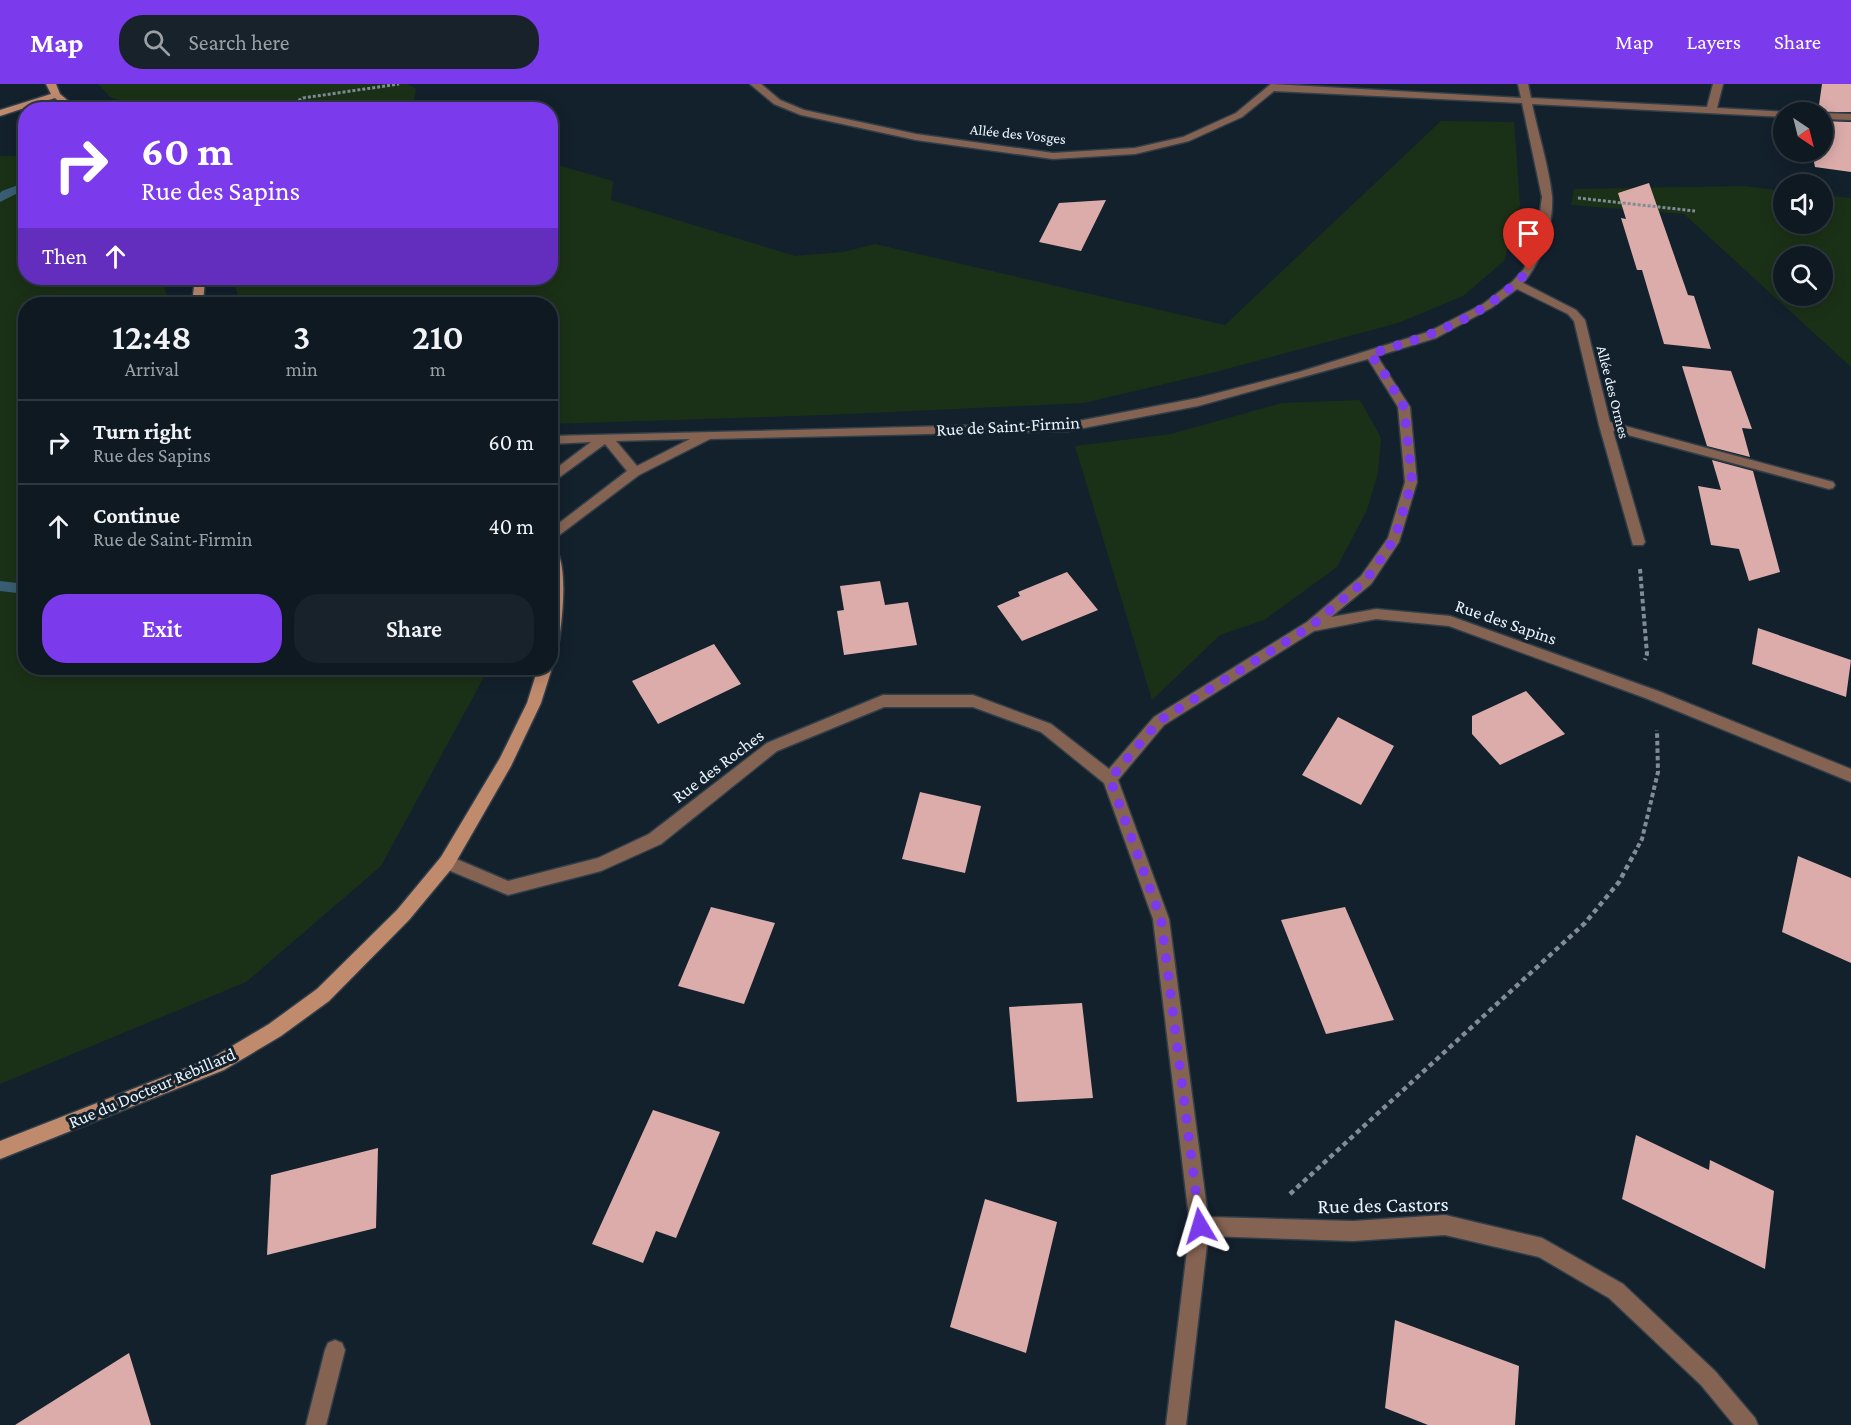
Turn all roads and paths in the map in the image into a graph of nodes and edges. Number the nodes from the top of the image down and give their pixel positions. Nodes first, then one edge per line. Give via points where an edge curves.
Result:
1 (51, 84) edge
2 (399, 84) edge
3 (755, 84) edge
4 (1523, 84) edge
5 (1718, 84) edge
6 (1275, 86) edge
7 (56, 95) junction
8 (34, 102) edge
9 (65, 102) edge
10 (296, 102) edge
11 (1528, 102) junction
12 (18, 107) edge
13 (1711, 111) junction
14 (0, 113) edge
15 (1773, 114) edge
16 (1833, 116) edge
17 (1851, 117) edge
18 (1547, 198) junction
19 (1695, 211) dead end
20 (1516, 284) junction
21 (1370, 354) junction
22 (1605, 425) junction
23 (711, 435) junction
24 (606, 437) junction
25 (558, 440) edge
26 (635, 472) junction
27 (558, 474) edge
28 (1829, 485) dead end
29 (558, 531) edge
30 (1638, 543) joint
31 (558, 594) edge
32 (558, 611) edge
33 (1311, 626) junction
34 (543, 675) edge
35 (1638, 690) junction
36 (1657, 697) junction
37 (1851, 776) edge
38 (1110, 779) junction
39 (447, 862) junction
40 (0, 1150) edge
41 (1200, 1226) junction
42 (1281, 1229) junction
43 (335, 1350) dead end
44 (316, 1425) edge
45 (1176, 1425) edge
46 (1748, 1425) edge

1 - 7 main road
2 - 10 path
3 - 6 street, Allée des Vosges via 777,102 801,112 916,137 1053,156 1135,151 1186,139 1239,115
4 - 11 street, Rue de Saint-Firmin
5 - 13 street
6 - 11 street, Allée des Vosges
7 - 8 main road
7 - 9 main road
11 - 13 street, Allée des Vosges
11 - 18 street, Rue de Saint-Firmin
12 - 14 main road
13 - 15 street, Allée des Vosges
16 - 17 street
18 - 19 path via 1591,198
18 - 20 street, Rue de Saint-Firmin via 1542,234 1529,270
20 - 21 street, Rue de Saint-Firmin via 1487,306 1432,335
20 - 22 street, Allée des Ormes via 1572,312 1580,320
21 - 23 street, Rue de Saint-Firmin via 1198,402 1068,427
21 - 33 street via 1404,407 1412,482 1395,538 1366,580
22 - 28 street
22 - 30 street, Allée des Ormes
23 - 24 street, Rue de Saint-Firmin
23 - 26 street, Rue de Saint-Firmin
24 - 25 street, Rue de Saint-Firmin
24 - 26 street
24 - 27 street
26 - 29 street, Rue de Saint-Firmin
30 - 35 path via 1647,654
31 - 32 main road
33 - 35 street, Rue des Sapins via 1376,614 1450,621
33 - 38 street, Rue des Sapins via 1159,721
34 - 39 main road, Rue du Docteur Rebillard via 506,762
35 - 36 street, Rue des Sapins
36 - 37 street, Rue des Sapins
36 - 42 path via 1658,771 1642,839 1619,882 1584,923 1289,1195
38 - 39 street, Rue des Roches via 1046,728 973,701 883,701 772,747 655,839 601,864 508,888
38 - 41 street via 1161,919
39 - 40 main road, Rue du Docteur Rebillard via 360,961 323,995 275,1030 218,1064
41 - 42 street, Rue des Castors
41 - 45 street
42 - 46 street, Rue des Castors via 1353,1231 1445,1225 1542,1248 1616,1290 1707,1378
43 - 44 street

